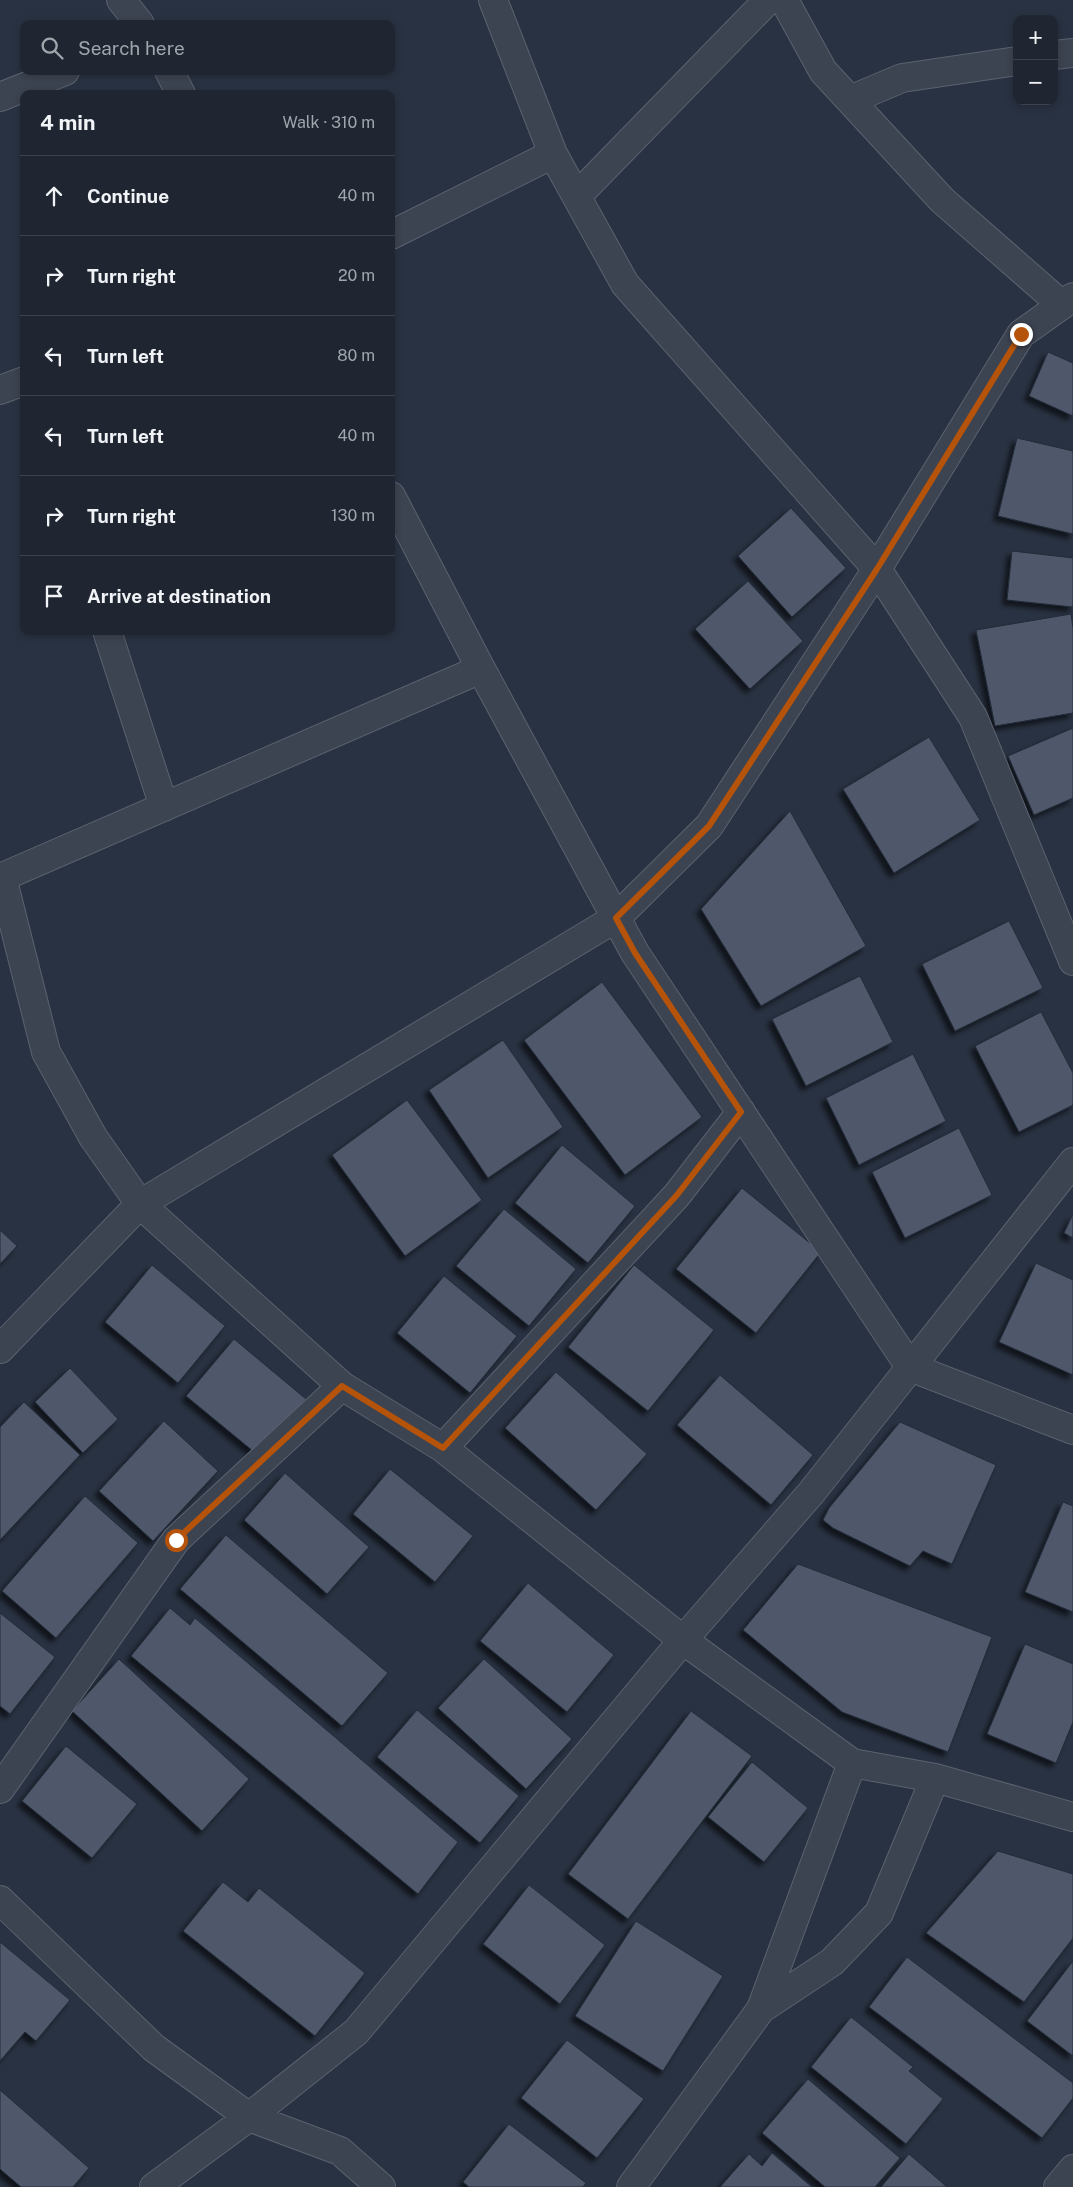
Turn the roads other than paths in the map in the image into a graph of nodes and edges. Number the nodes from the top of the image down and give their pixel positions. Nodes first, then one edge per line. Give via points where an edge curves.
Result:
1 (121, 0) edge
2 (493, 0) edge
3 (768, 0) edge
4 (784, 0) edge
5 (137, 20) edge
6 (1073, 53) edge
7 (1058, 55) edge
8 (1013, 62) edge
9 (55, 75) edge
10 (171, 75) edge
11 (179, 90) edge
12 (0, 97) edge
13 (850, 100) junction
14 (553, 154) junction
15 (577, 196) junction
16 (395, 232) edge
17 (1068, 301) edge
18 (20, 382) edge
19 (0, 390) edge
20 (395, 504) edge
21 (877, 569) junction
22 (108, 635) edge
23 (481, 669) junction
24 (164, 807) junction
25 (1, 878) edge
26 (616, 918) junction
27 (1073, 961) edge
28 (741, 1112) junction
29 (1073, 1162) edge
30 (140, 1204) junction
31 (0, 1349) edge
32 (910, 1367) junction
33 (342, 1386) junction
34 (1073, 1430) edge
35 (443, 1448) junction
36 (683, 1640) junction
37 (852, 1763) junction
38 (934, 1778) junction
39 (0, 1789) edge
40 (1073, 1817) edge
41 (0, 1900) edge
42 (761, 2009) junction
43 (250, 2117) junction
44 (1073, 2169) edge
45 (154, 2187) edge
46 (381, 2187) edge
47 (631, 2187) edge
48 (1058, 2187) edge

1 - 5 street
2 - 14 street
3 - 15 street
4 - 13 street via 823,72
6 - 7 street
8 - 13 street via 902,78
9 - 12 street
10 - 11 street
13 - 17 street via 942,200
14 - 15 street
14 - 16 street
15 - 21 street via 624,284
17 - 21 street via 1021,334
18 - 19 street
20 - 23 street
21 - 26 street via 709,826
21 - 27 street via 974,717
22 - 24 street
23 - 24 street
23 - 26 street
24 - 25 street
25 - 30 street via 46,1052 93,1137
26 - 28 street via 635,953
26 - 30 street
28 - 32 street
28 - 35 street via 677,1195
29 - 32 street
30 - 31 street
30 - 33 street
32 - 34 street
32 - 36 street via 811,1493
33 - 35 street
33 - 39 street via 176,1540
35 - 36 street
36 - 37 street
36 - 43 street via 356,2032
37 - 38 street
37 - 42 street
38 - 40 street
38 - 42 street via 879,1913 832,1962
41 - 43 street via 154,2048
42 - 47 street
43 - 45 street
43 - 46 street via 340,2151
44 - 48 street

